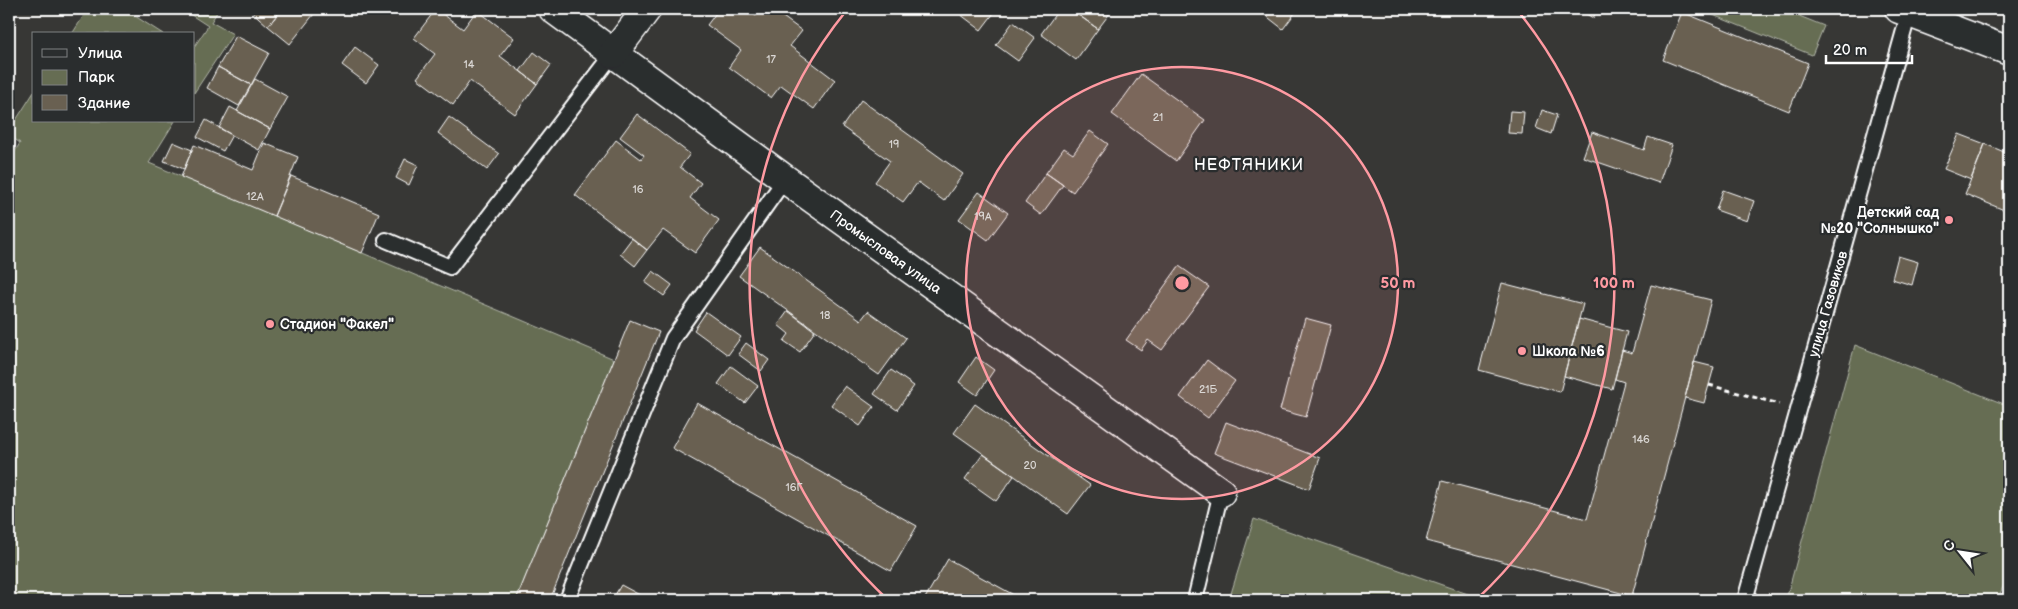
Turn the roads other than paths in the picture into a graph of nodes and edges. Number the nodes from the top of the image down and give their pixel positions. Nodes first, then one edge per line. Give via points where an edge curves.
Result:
1 (553, 9) edge
2 (647, 9) edge
3 (1906, 10) edge
4 (2009, 52) edge
5 (613, 54) junction
6 (784, 179) junction
7 (386, 240) dead end
8 (1221, 492) joint
9 (567, 600) edge
10 (1194, 600) edge
11 (1745, 600) edge

1 - 5 street, Промысловая улица
2 - 5 street
3 - 4 street
3 - 11 lane, улица Газовиков
5 - 6 street, Промысловая улица
5 - 7 lane via 450,267
6 - 8 street, Промысловая улица
6 - 9 lane via 673,338
8 - 10 lane

